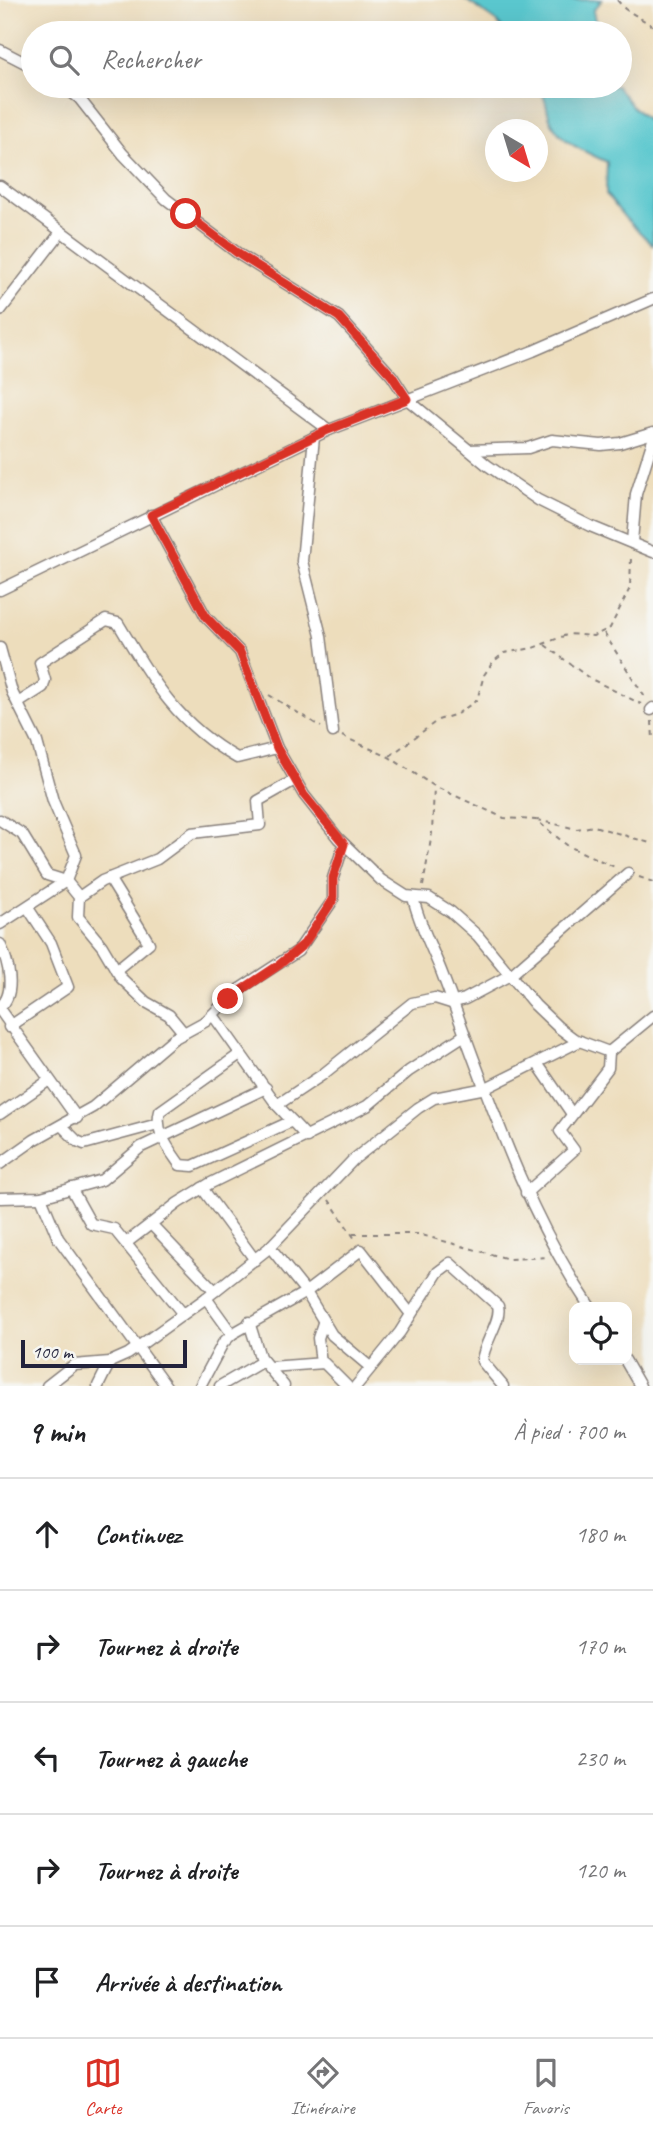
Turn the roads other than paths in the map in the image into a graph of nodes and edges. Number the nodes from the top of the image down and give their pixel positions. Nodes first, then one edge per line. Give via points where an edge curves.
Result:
1 (0, 50) edge
2 (21, 61) edge
3 (78, 98) edge
4 (0, 186) edge
5 (61, 232) junction
6 (653, 299) edge
7 (0, 311) edge
8 (407, 399) junction
9 (328, 430) junction
10 (653, 433) edge
11 (314, 437) junction
12 (653, 440) edge
13 (469, 450) junction
14 (151, 515) junction
15 (632, 542) junction
16 (653, 552) edge
17 (0, 590) edge
18 (0, 648) edge
19 (18, 703) junction
20 (333, 732) road end
21 (277, 748) junction
22 (295, 780) junction
23 (0, 820) edge
24 (344, 844) junction
25 (628, 873) road end
26 (109, 878) junction
27 (66, 881) junction
28 (417, 896) junction
29 (79, 897) junction
30 (28, 908) junction
31 (0, 924) edge
32 (0, 944) edge
33 (116, 970) junction
34 (512, 974) junction
35 (451, 1003) junction
36 (0, 1011) edge
37 (213, 1015) junction
38 (653, 1016) edge
39 (9, 1027) junction
40 (183, 1032) junction
41 (463, 1036) junction
42 (580, 1041) junction
43 (609, 1052) junction
44 (240, 1054) junction
45 (537, 1063) junction
46 (48, 1081) junction
47 (486, 1087) junction
48 (266, 1088) junction
49 (277, 1105) junction
50 (572, 1114) junction
51 (1, 1115) edge
52 (77, 1118) junction
53 (292, 1121) junction
54 (158, 1124) junction
55 (62, 1126) junction
56 (307, 1137) junction
57 (163, 1138) junction
58 (1, 1161) edge
59 (71, 1188) junction
60 (202, 1188) junction
61 (526, 1193) junction
62 (41, 1197) junction
63 (0, 1198) edge
64 (151, 1224) junction
65 (126, 1243) junction
66 (270, 1247) junction
67 (255, 1260) junction
68 (306, 1292) junction
69 (210, 1295) junction
70 (587, 1302) edge
71 (410, 1313) junction
72 (183, 1314) junction
73 (249, 1322) junction
74 (323, 1323) junction
75 (232, 1334) junction
76 (139, 1348) junction
77 (110, 1362) junction
78 (321, 1363) junction
79 (266, 1364) junction
80 (628, 1365) edge
81 (370, 1367) junction
82 (102, 1385) edge
83 (47, 1386) edge
84 (166, 1386) edge
85 (200, 1386) edge
86 (220, 1386) edge
87 (284, 1386) edge
88 (347, 1386) edge
89 (356, 1386) edge
90 (503, 1386) edge
91 (640, 1386) edge

1 - 2 street
3 - 8 street via 122,154 166,199 240,255 339,317
4 - 5 street
5 - 7 street
5 - 9 street
6 - 8 street
8 - 9 street
8 - 13 street
9 - 11 street
10 - 13 street via 601,445 552,440 528,448
11 - 14 street
11 - 20 street via 302,561 321,636
12 - 15 street via 636,494
13 - 15 street via 538,500
14 - 17 street
14 - 21 street via 206,617 240,652
15 - 16 street
18 - 19 street
19 - 21 street via 44,685 40,663 112,620 170,706 198,731 237,758
19 - 27 street via 43,758 48,788 76,855
21 - 22 street
22 - 24 street
22 - 26 street via 258,801 260,825 192,833 157,859
23 - 27 street via 17,828 47,875
24 - 28 street via 381,880
24 - 37 street via 333,878 333,900 304,944 235,992
25 - 34 street
26 - 29 street
26 - 33 street via 149,943
27 - 29 street
27 - 30 street
28 - 34 street via 451,912
28 - 35 street via 419,922
29 - 33 street via 78,917
30 - 31 street
30 - 39 street via 51,943 68,987
32 - 36 street via 9,984
33 - 40 street via 146,1002 169,1014
34 - 35 street
34 - 42 street via 535,1005
35 - 41 street
35 - 49 street via 435,998 412,1003
36 - 39 street
37 - 40 street
37 - 44 street
38 - 43 street
39 - 46 street
40 - 52 street
41 - 47 street
41 - 56 street via 409,1071 367,1106
42 - 43 street
42 - 45 street
43 - 50 street via 608,1068
44 - 48 street
44 - 54 street via 162,1108
45 - 47 street
45 - 50 street
46 - 51 street
46 - 52 street
47 - 61 street
47 - 66 street via 434,1098 418,1108 354,1160
48 - 49 street
48 - 57 street
49 - 53 street
50 - 61 street via 560,1131 574,1150
52 - 55 street
53 - 56 street
53 - 57 street via 186,1167
54 - 55 street via 84,1144
54 - 57 street
55 - 58 street
56 - 60 street
57 - 59 street via 130,1154 104,1179
59 - 62 street
59 - 65 street via 91,1224 114,1229
60 - 64 street
60 - 67 street
61 - 70 street
62 - 63 street
62 - 76 street via 58,1238
64 - 65 street
64 - 69 street
65 - 72 street
66 - 67 street
66 - 68 street
67 - 69 street
68 - 71 street via 361,1250
68 - 73 street
68 - 74 street
69 - 72 street
69 - 75 street
71 - 81 street
71 - 90 street via 438,1272 452,1263 498,1306 499,1317 486,1339 482,1362
72 - 76 street
73 - 75 street
73 - 79 street
74 - 78 street via 318,1338
74 - 81 street
75 - 85 street
76 - 77 street
76 - 84 street
77 - 82 street via 100,1379
77 - 83 street via 78,1364
78 - 79 street
78 - 88 street
79 - 86 street
79 - 87 street
80 - 91 street
81 - 89 street

